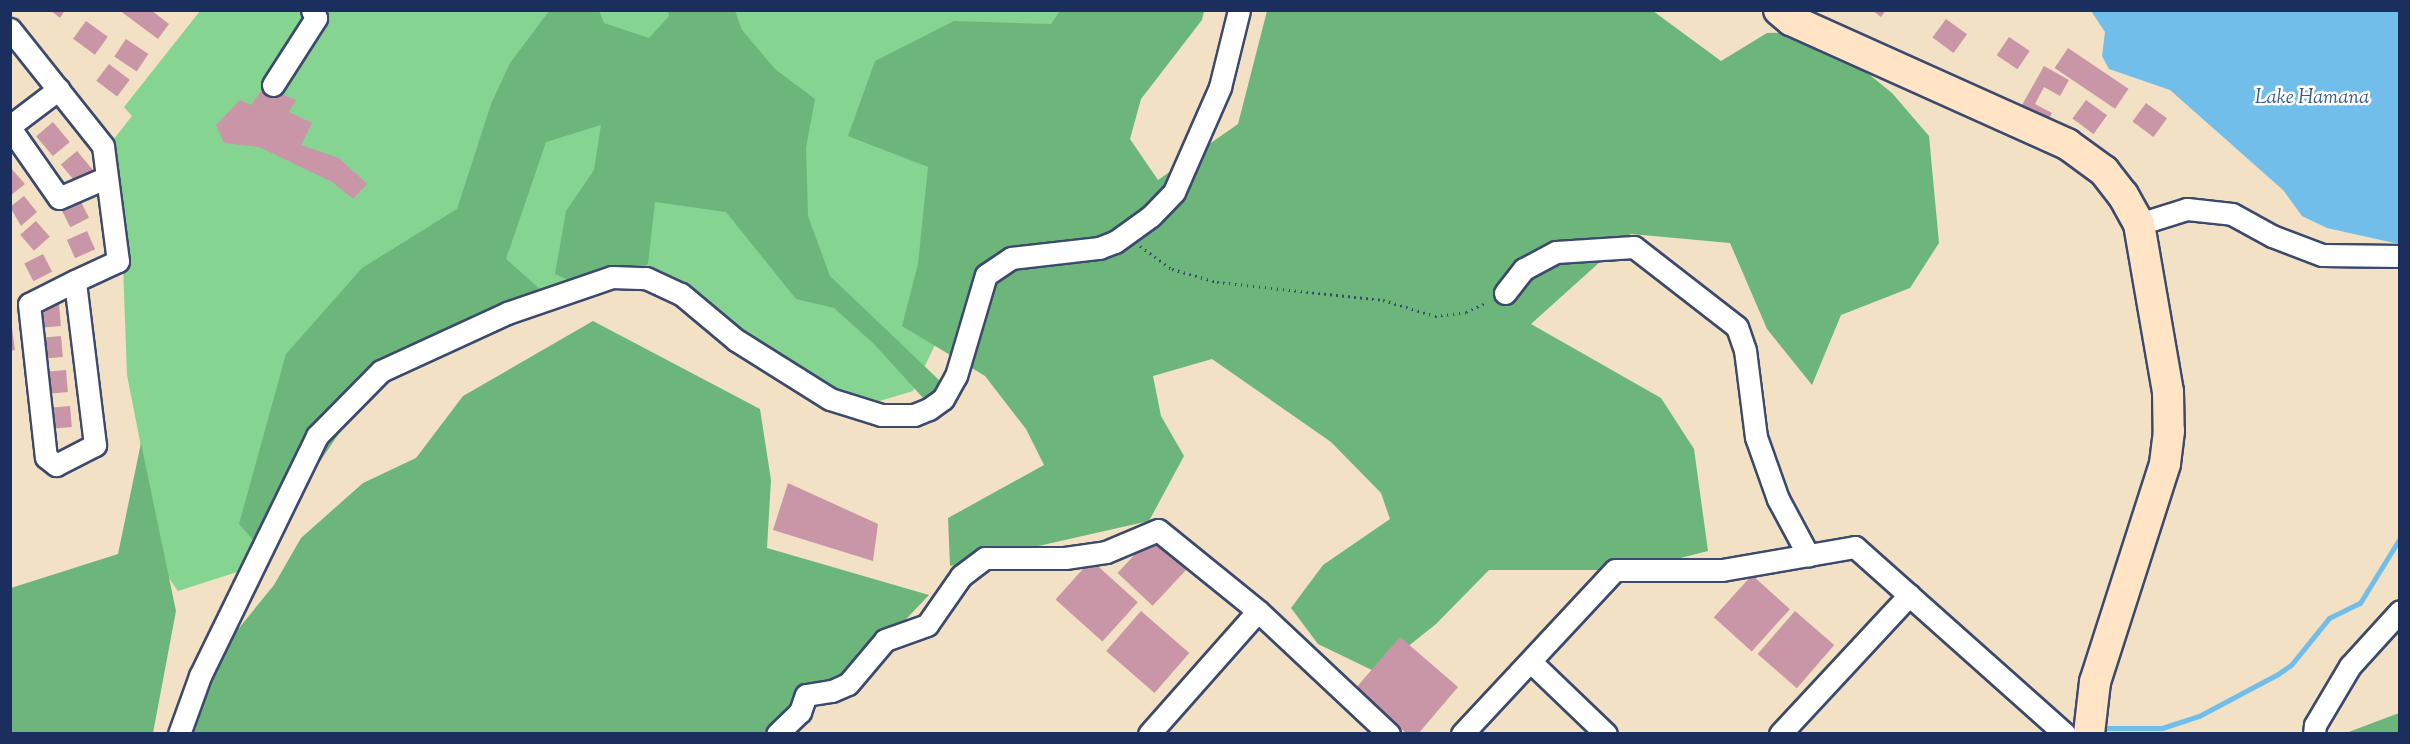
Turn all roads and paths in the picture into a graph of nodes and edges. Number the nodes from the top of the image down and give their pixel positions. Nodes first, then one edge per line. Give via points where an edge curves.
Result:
1 (312, 10) edge
2 (1239, 10) edge
3 (1779, 10) edge
4 (10, 29) edge
5 (273, 85) dead end
6 (59, 89) junction
7 (10, 127) edge
8 (105, 178) junction
9 (2139, 224) junction
10 (1126, 235) junction
11 (2400, 256) edge
12 (75, 281) junction
13 (1505, 293) joint
14 (1808, 555) junction
15 (1909, 595) junction
16 (1258, 611) junction
17 (2400, 611) edge
18 (1531, 662) junction
19 (1157, 731) edge
20 (179, 734) edge
21 (777, 734) edge
22 (1389, 734) edge
23 (1462, 734) edge
24 (1606, 734) edge
25 (1780, 734) edge
26 (2065, 734) edge
27 (2089, 734) edge
28 (2314, 734) edge

1 - 5 street via 316,18
2 - 10 street via 1220,87 1187,168 1161,208
3 - 9 street via 1791,20 2067,144 2104,171 2124,195
4 - 6 street
6 - 7 street
6 - 8 street via 103,146
7 - 8 street via 59,198
8 - 12 street via 118,261
9 - 11 street via 2187,209 2232,214 2271,236 2322,255
9 - 27 street via 2168,392 2169,431 2165,464 2095,682
10 - 13 path via 1172,269 1217,282 1362,297 1435,316 1466,312
10 - 20 street via 1099,248 1011,258 986,275 956,376 943,399 914,415 880,415 830,399 736,340 681,294 646,278 612,277 507,312 381,371 317,436 200,676
12 - 12 street via 29,304 46,457 56,465 95,445
13 - 14 street via 1524,268 1556,252 1634,246 1737,327 1745,350 1756,437 1778,499
14 - 15 street via 1855,547
14 - 18 street via 1722,570 1615,570
15 - 25 street
15 - 26 street
16 - 19 street
16 - 21 street via 1158,530 1106,552 1065,558 986,558 961,576 927,625 885,640 848,684 832,692 806,695 800,712
16 - 22 street
17 - 28 street via 2350,666 2315,725
18 - 23 street
18 - 24 street

